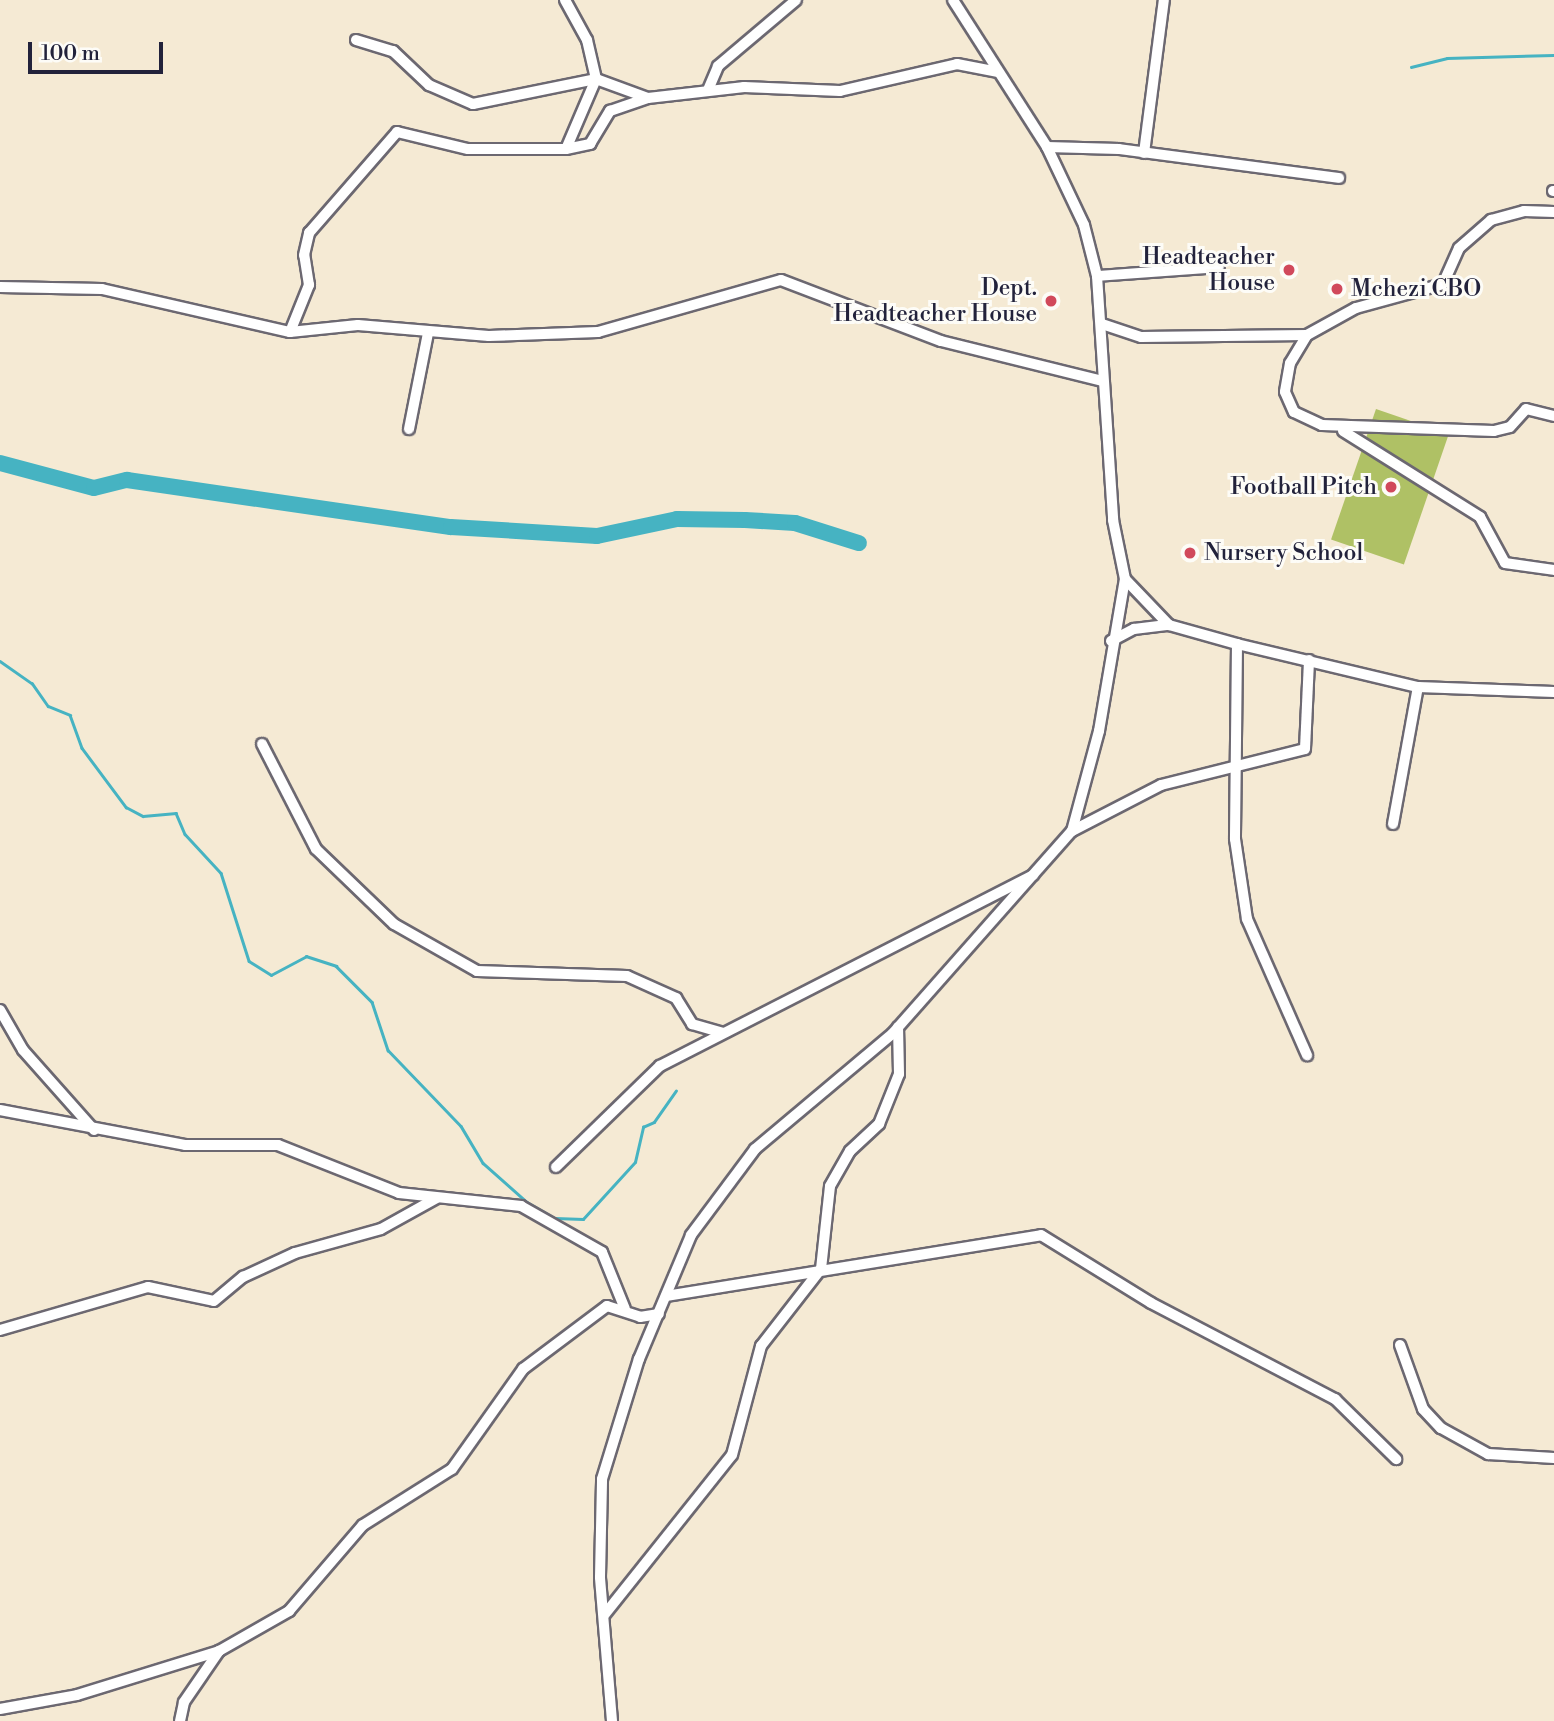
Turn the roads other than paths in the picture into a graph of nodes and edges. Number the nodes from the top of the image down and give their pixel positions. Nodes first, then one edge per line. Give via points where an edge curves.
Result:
1 (565, 0) edge
2 (796, 0) edge
3 (953, 0) edge
4 (1164, 0) edge
5 (356, 40) dead end
6 (998, 72) junction
7 (596, 79) junction
8 (708, 90) junction
9 (648, 98) junction
10 (1047, 147) junction
11 (566, 149) junction
12 (1144, 153) junction
13 (1339, 178) dead end
14 (1554, 212) edge
15 (1219, 267) dead end
16 (1097, 276) junction
17 (0, 287) edge
18 (1102, 324) junction
19 (290, 332) junction
20 (428, 333) junction
21 (1307, 335) junction
22 (1103, 381) junction
23 (1554, 416) edge
24 (409, 429) dead end
25 (1340, 429) junction
26 (1554, 570) edge
27 (1125, 579) junction
28 (1169, 625) junction
29 (1111, 641) junction
30 (1237, 644) junction
31 (1309, 660) junction
32 (1418, 687) junction
33 (1554, 691) edge
34 (262, 744) dead end
35 (1234, 766) junction
36 (1393, 824) dead end
37 (1072, 831) junction
38 (1039, 872) junction
39 (0, 1010) edge
40 (898, 1027) junction
41 (723, 1033) junction
42 (1307, 1055) dead end
43 (0, 1110) edge
44 (94, 1130) junction
45 (556, 1167) dead end
46 (438, 1198) junction
47 (821, 1269) junction
48 (666, 1296) junction
49 (625, 1309) junction
50 (659, 1314) junction
51 (0, 1331) edge
52 (1400, 1345) dead end
53 (1554, 1458) edge
54 (1396, 1459) dead end
55 (604, 1614) junction
56 (219, 1651) junction
57 (0, 1709) edge
58 (180, 1721) edge
59 (612, 1721) edge

1 - 7 street via 587,40
2 - 8 street via 718,66
3 - 6 street
4 - 12 street
5 - 7 street via 393,51 429,85 472,104
6 - 8 street via 957,64 840,91
6 - 10 street
7 - 9 street
7 - 11 street
8 - 9 street
9 - 11 street via 610,111 590,144
10 - 12 street
10 - 16 street via 1084,225
11 - 19 street via 468,149 397,132 309,233 304,255 309,285
12 - 13 street
14 - 21 street via 1524,211 1491,220 1459,248 1443,284 1356,308
15 - 16 street
16 - 18 street
17 - 19 street via 102,289
18 - 21 street via 1141,337
18 - 22 street
19 - 20 street via 358,325
20 - 22 street via 598,332 781,280 941,341
20 - 24 street
21 - 25 street via 1285,379 1288,402 1307,419
22 - 27 street via 1113,520
23 - 25 street via 1526,409 1510,427 1494,431
25 - 26 street via 1480,517 1505,563
27 - 28 street
27 - 29 street
28 - 29 street via 1134,629
28 - 30 street
29 - 37 street via 1100,731
30 - 31 street
30 - 35 street
31 - 32 street
31 - 35 street via 1308,745
32 - 33 street
32 - 36 street
34 - 41 street via 316,849 394,924 477,971 627,976 666,990 701,1030
35 - 37 street via 1161,785
35 - 42 street via 1247,919
37 - 38 street
38 - 40 street
38 - 41 street
39 - 44 street via 23,1050
40 - 47 street via 900,1074 879,1124 850,1151 830,1186
40 - 48 street via 828,1082 722,1185 698,1220
41 - 45 street via 630,1089
43 - 44 street
44 - 46 street via 185,1145 299,1149 388,1189
46 - 49 street via 521,1206 583,1237 609,1264
46 - 51 street via 381,1229 295,1253 243,1277 214,1301 148,1287
47 - 48 street
47 - 54 street via 1041,1235 1151,1303 1335,1399
47 - 55 street via 775,1320 761,1346 746,1422 723,1472 691,1499
48 - 50 street
49 - 50 street via 640,1317
49 - 56 street via 600,1310 523,1369 452,1469 363,1525 289,1611
50 - 55 street via 602,1479
52 - 53 street via 1423,1409 1441,1428 1488,1454
55 - 59 street
56 - 57 street via 77,1695
56 - 58 street via 190,1692

